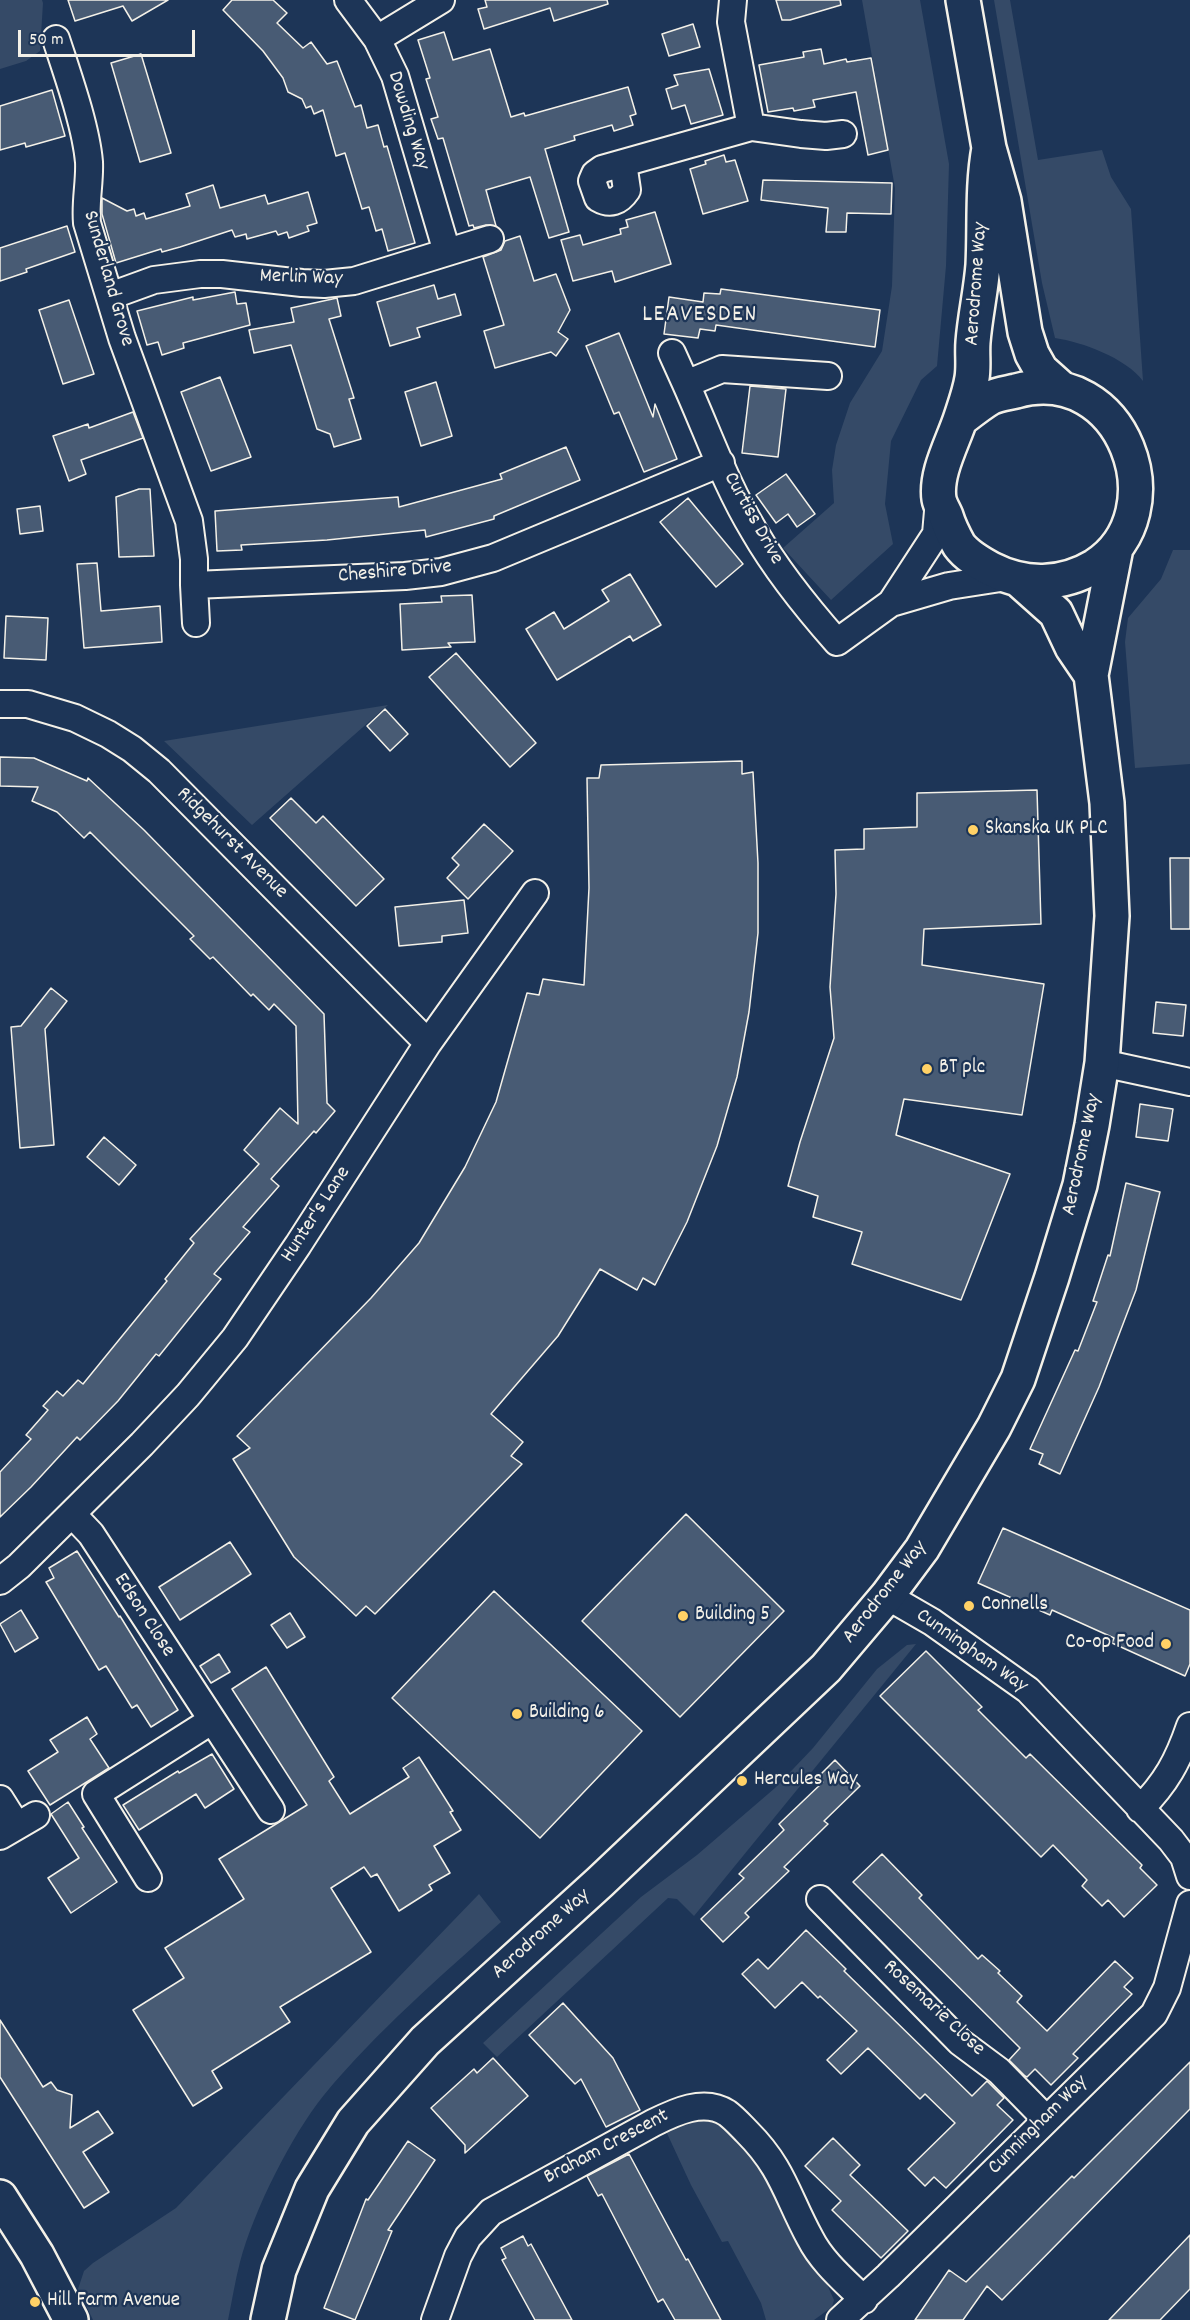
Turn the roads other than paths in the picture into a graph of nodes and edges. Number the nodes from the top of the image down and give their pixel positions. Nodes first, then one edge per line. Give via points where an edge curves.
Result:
1 (348, 0) edge
2 (441, 0) edge
3 (733, 0) edge
4 (963, 0) edge
5 (56, 39) dead end
6 (377, 39) junction
7 (751, 127) junction
8 (843, 132) dead end
9 (989, 148) junction
10 (622, 163) dead end
11 (490, 239) dead end
12 (447, 252) junction
13 (110, 296) junction
14 (672, 353) dead end
15 (828, 376) dead end
16 (686, 384) junction
17 (1060, 387) junction
18 (961, 419) junction
19 (721, 463) junction
20 (939, 499) junction
21 (1116, 548) junction
22 (1013, 579) junction
23 (194, 585) junction
24 (891, 603) junction
25 (196, 624) dead end
26 (1091, 675) junction
27 (0, 704) edge
28 (535, 893) dead end
29 (428, 1043) junction
30 (1102, 1063) junction
31 (1190, 1082) edge
32 (72, 1514) junction
33 (0, 1581) edge
34 (887, 1596) junction
35 (211, 1721) junction
36 (1190, 1726) edge
37 (0, 1799) edge
38 (1140, 1809) junction
39 (271, 1810) dead end
40 (18, 1826) edge
41 (1190, 1876) edge
42 (148, 1878) dead end
43 (820, 1899) dead end
44 (1190, 1904) edge
45 (1046, 2119) junction
46 (0, 2197) edge
47 (864, 2300) junction
48 (71, 2320) edge
49 (268, 2320) edge
50 (435, 2320) edge
51 (840, 2320) edge

1 - 6 street, Dowding Way
2 - 6 street
3 - 7 street via 731,22
4 - 9 street, Aerodrome Way
5 - 13 street, Sunderland Grove via 89,162 87,223
6 - 12 street, Dowding Way via 395,76
7 - 8 street via 826,136
7 - 10 street
9 - 17 street, Aerodrome Way via 1004,201 1025,332 1041,370
9 - 18 street, Aerodrome Way via 972,378
11 - 12 street, Merlin Way
12 - 13 street, Merlin Way via 354,280 324,284 200,274 154,280
13 - 23 street, Sunderland Grove via 189,521
14 - 16 street, Curtiss Drive
15 - 16 street via 722,369
16 - 19 street, Curtiss Drive
17 - 18 street via 1028,387 992,398
17 - 21 street via 1101,409 1124,437 1131,455 1135,476 1132,511
18 - 20 street via 941,471
19 - 23 street, Cheshire Drive via 494,558 463,567 405,576
19 - 24 street, Curtiss Drive via 772,560 837,642
20 - 22 street via 960,546 978,562
20 - 24 street via 936,534
21 - 22 street via 1095,566 1072,577 1047,583
21 - 26 street, Aerodrome Way
22 - 24 street via 950,586
22 - 26 street, Aerodrome Way via 1056,613
23 - 25 street
26 - 30 street, Aerodrome Way via 1107,803 1112,916
27 - 29 street, Ridgehurst Avenue via 28,704 75,718 132,749 159,771
28 - 29 street, Hunter's Lane
29 - 32 street, Hunter's Lane via 235,1338 158,1428
30 - 31 street
30 - 34 street, Aerodrome Way via 1080,1185 1018,1378 994,1427 922,1549
32 - 33 street, Hunter's Lane
32 - 35 street, Edson Close via 91,1534
34 - 38 street, Cunningham Way via 932,1622 1028,1690
34 - 49 street, Aerodrome Way via 826,1668 425,2041 353,2122 312,2189 279,2270
35 - 39 street, Edson Close
35 - 42 street via 96,1794
36 - 38 street via 1164,1783
37 - 40 street
38 - 41 street, Cunningham Way via 1184,1857
43 - 45 street, Rosemarie Close via 960,2042 999,2071
44 - 45 street, Cunningham Way via 1167,1988 1154,2014
45 - 47 street, Cunningham Way
46 - 48 street via 37,2255
47 - 50 street, Braham Crescent via 810,2239 785,2182 760,2145 728,2114 717,2109 692,2108 678,2110 491,2212 468,2237 458,2256
47 - 51 street, Cunningham Way

